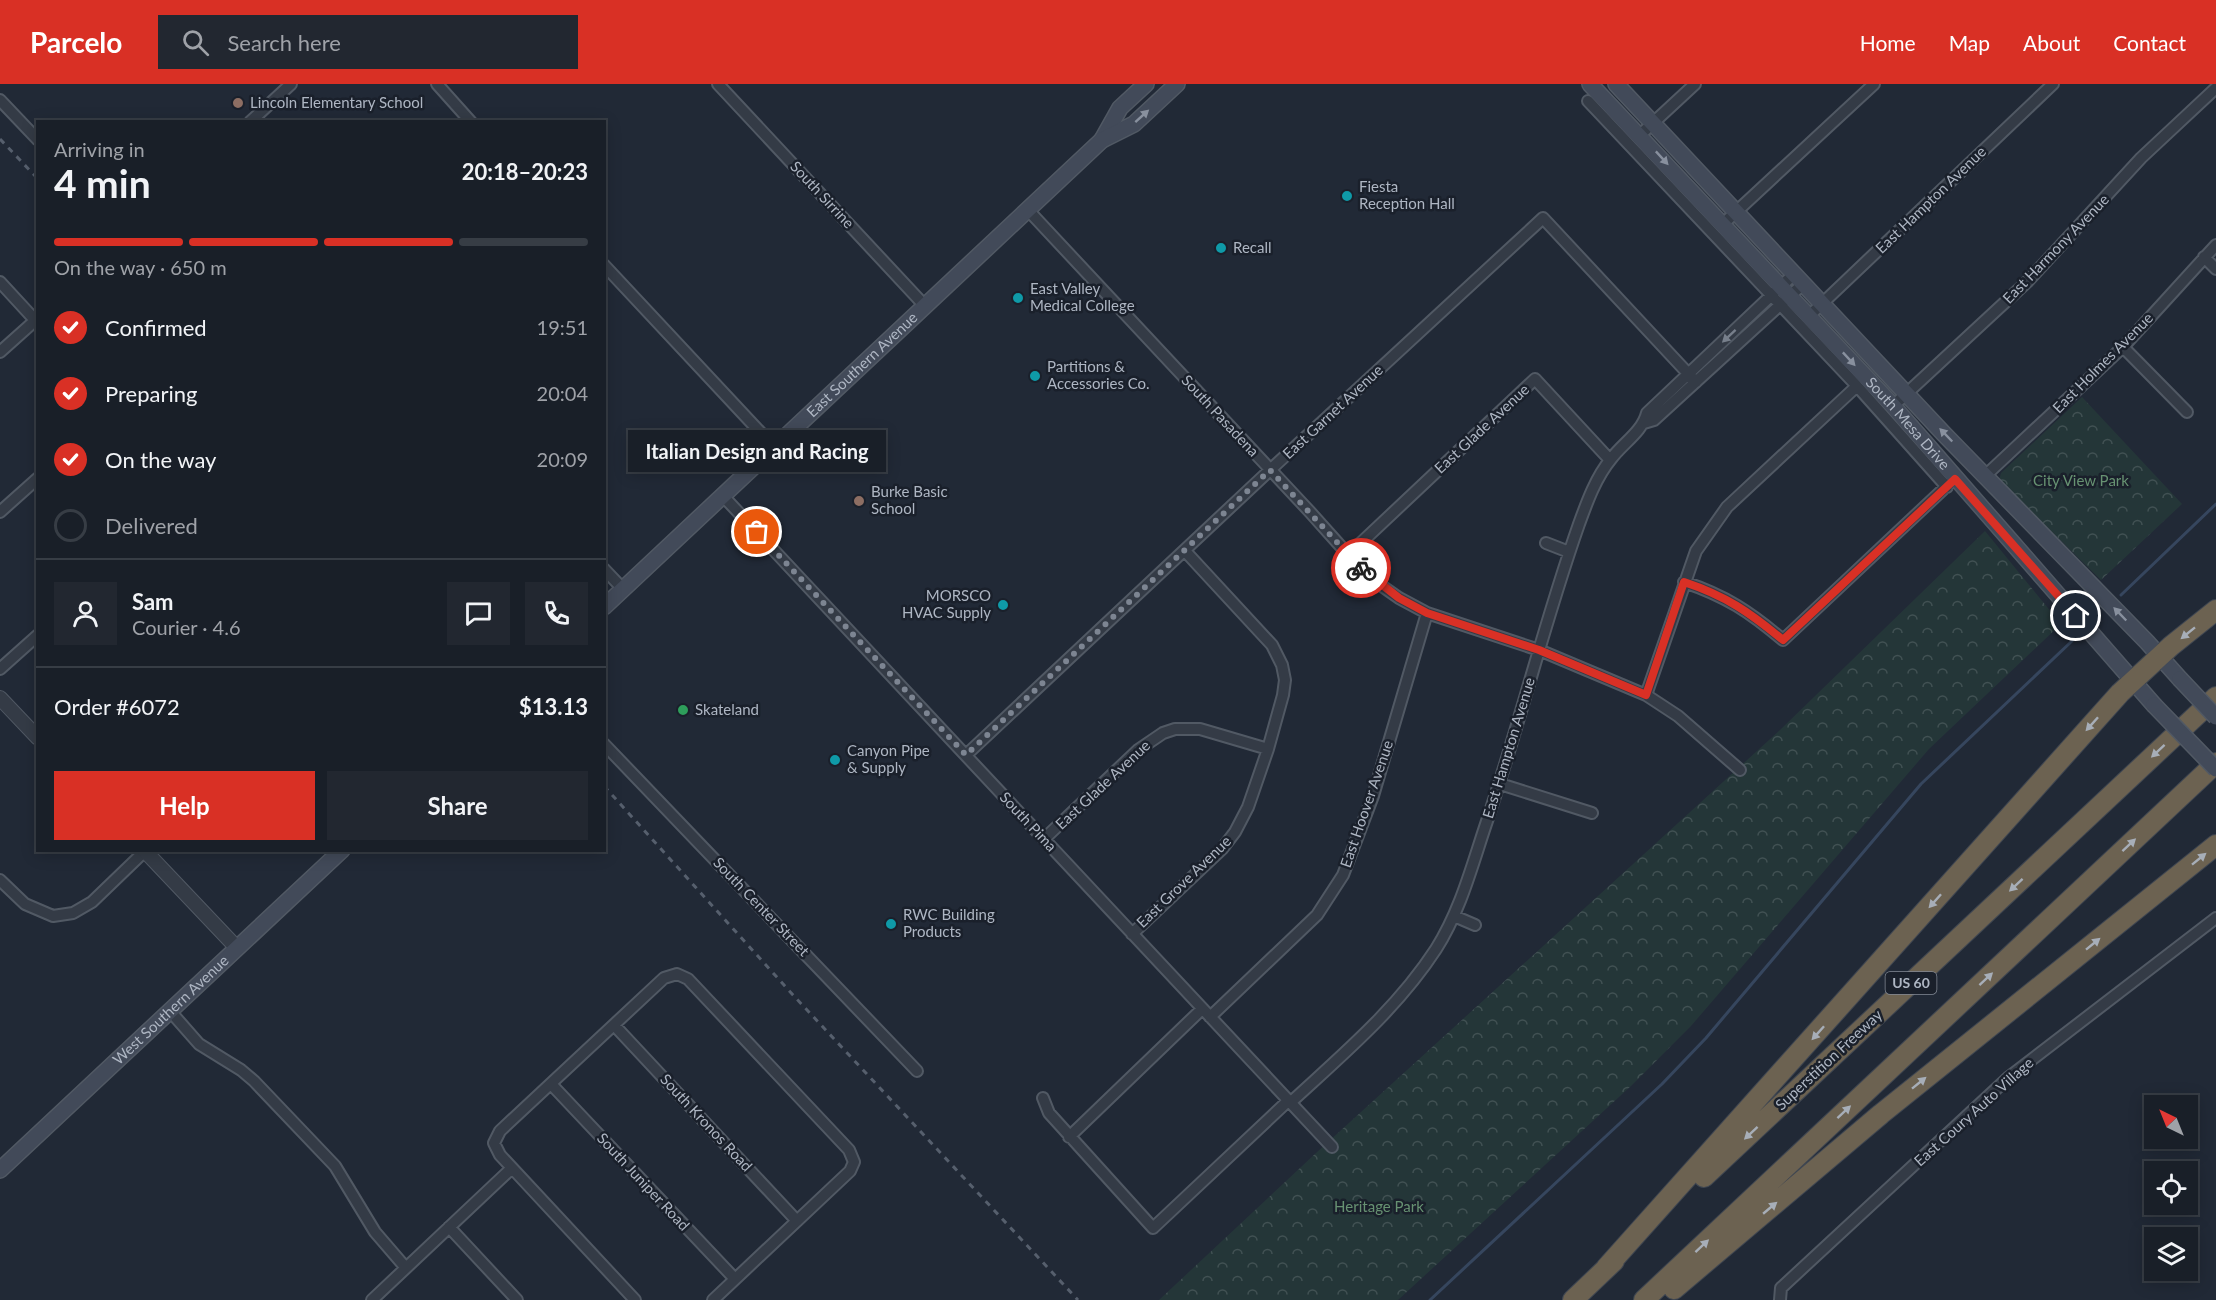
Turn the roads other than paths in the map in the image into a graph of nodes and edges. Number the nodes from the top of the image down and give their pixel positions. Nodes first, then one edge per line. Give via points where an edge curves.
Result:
1 (291, 84) edge
2 (437, 84) edge
3 (718, 84) edge
4 (1146, 84) edge
5 (1590, 84) edge
6 (1616, 84) edge
7 (1695, 84) edge
8 (1874, 84) edge
9 (2053, 84) edge
10 (1175, 85) edge
11 (2216, 88) edge
12 (0, 100) edge
13 (1588, 101) dead end
14 (252, 120) edge
15 (469, 120) edge
16 (1653, 123) junction
17 (1640, 135) junction
18 (36, 139) edge
19 (1102, 140) junction
20 (1028, 210) junction
21 (1736, 212) junction
22 (1723, 224) junction
23 (2216, 245) edge
24 (2204, 257) junction
25 (606, 267) edge
26 (2216, 269) edge
27 (1798, 279) junction
28 (0, 282) edge
29 (1781, 295) junction
30 (1822, 304) junction
31 (925, 306) junction
32 (1809, 316) junction
33 (36, 319) edge
34 (2123, 347) junction
35 (0, 352) edge
36 (1692, 378) junction
37 (1857, 387) junction
38 (1907, 394) junction
39 (1893, 406) junction
40 (2187, 412) dead end
41 (775, 448) junction
42 (1610, 460) junction
43 (1270, 470) junction
44 (1985, 476) junction
45 (36, 480) edge
46 (1951, 483) junction
47 (724, 497) junction
48 (0, 512) edge
49 (1546, 543) dead end
50 (1185, 551) junction
51 (1569, 552) junction
52 (1348, 555) junction
53 (606, 571) edge
54 (1684, 582) junction
55 (623, 589) junction
56 (606, 605) edge
57 (2216, 610) edge
58 (1427, 613) junction
59 (36, 637) edge
60 (1539, 650) junction
61 (2161, 656) junction
62 (0, 669) edge
63 (2133, 682) junction
64 (1646, 695) junction
65 (2216, 697) edge
66 (0, 698) edge
67 (2216, 717) edge
68 (36, 736) edge
69 (606, 746) edge
70 (1268, 749) junction
71 (966, 755) junction
72 (2216, 763) edge
73 (1740, 770) dead end
74 (2216, 770) edge
75 (1500, 784) junction
76 (1592, 813) dead end
77 (1044, 839) junction
78 (2216, 845) edge
79 (144, 852) edge
80 (146, 852) edge
81 (340, 852) edge
82 (0, 880) edge
83 (53, 916) junction
84 (1454, 916) junction
85 (2216, 918) edge
86 (1475, 925) dead end
87 (54, 928) dead end
88 (1132, 934) junction
89 (237, 948) junction
90 (170, 1011) junction
91 (1206, 1013) junction
92 (614, 1025) junction
93 (917, 1071) dead end
94 (551, 1084) junction
95 (1043, 1098) dead end
96 (1289, 1102) junction
97 (1069, 1137) junction
98 (1332, 1147) dead end
99 (512, 1168) junction
100 (0, 1170) edge
101 (797, 1221) junction
102 (449, 1227) junction
103 (406, 1268) junction
104 (1606, 1268) junction
105 (735, 1279) junction
106 (372, 1300) edge
107 (517, 1300) edge
108 (635, 1300) edge
109 (713, 1300) edge
110 (1573, 1300) edge
111 (1644, 1300) edge
112 (1661, 1300) edge
113 (1780, 1300) edge

1 - 14 street
2 - 15 street
3 - 31 street, South Sirrine
4 - 19 main road, East Southern Avenue via 1120,108
5 - 17 main road, South Mesa Drive
6 - 16 main road, South Mesa Drive
7 - 16 street
8 - 21 street
9 - 30 street, East Hampton Avenue
19 -> 10 main road, East Southern Avenue via 1134,124
11 - 38 street, East Harmony Avenue via 2141,158 2028,281
12 - 18 street
13 - 29 street, South Mesa Drive
16 - 17 street
16 - 21 main road, South Mesa Drive
17 -> 22 main road, South Mesa Drive
19 - 20 main road, East Southern Avenue
20 - 31 main road, East Southern Avenue
20 - 43 street, South Pasadena
21 - 22 street
21 - 27 main road, South Mesa Drive
22 - 29 main road, South Mesa Drive
23 - 24 street, East Holmes Avenue
24 - 26 street
24 - 34 street, East Holmes Avenue
25 - 41 street
27 - 29 street, East Hampton Avenue
27 - 30 main road, South Mesa Drive
28 - 33 street
29 - 32 main road, South Mesa Drive
29 - 36 street, East Hampton Avenue
29 - 37 street, South Mesa Drive
30 - 32 street, East Hampton Avenue
30 - 38 main road, South Mesa Drive
31 - 41 main road, East Southern Avenue
32 -> 39 main road, South Mesa Drive
33 - 35 street
34 - 40 street
34 - 44 street, East Holmes Avenue
36 - 42 street, East Hampton Avenue via 1647,413 1644,423
36 - 43 street, East Garnet Avenue via 1543,218
37 - 46 street, South Mesa Drive
37 - 54 street via 1727,507 1696,551
38 - 39 street, East Harmony Avenue
44 -> 38 main road, South Mesa Drive
39 - 46 main road, South Mesa Drive
41 - 47 main road, East Southern Avenue
42 - 51 street, East Hampton Avenue via 1588,499
42 - 52 street, East Glade Avenue via 1535,379
43 - 50 street, East Garnet Avenue
43 - 52 street, South Pasadena
61 -> 44 main road, South Mesa Drive
45 - 48 street
46 - 54 street via 1783,640 1724,597
46 - 63 main road, South Mesa Drive
47 - 55 main road, East Southern Avenue
47 - 71 street, South Pima
49 - 51 street
50 - 70 street, East Grove Avenue via 1279,656 1285,680
50 - 71 street, East Garnet Avenue
51 - 60 street, East Hampton Avenue
52 - 58 street, South Pasadena via 1379,584
53 - 55 street
54 - 64 street
55 - 56 main road
57 -> 61 highway
58 - 60 street, South Pasadena
58 - 91 street, East Hoover Avenue via 1373,796 1343,875 1317,915
59 - 62 street
60 - 64 street, South Pasadena
60 - 75 street, East Hampton Avenue
61 - 63 highway
61 - 67 main road, South Mesa Drive, bridge
63 - 74 main road, South Mesa Drive, bridge
63 -> 104 highway
64 - 73 street, South Pasadena via 1678,716
65 -> 104 highway, Superstition Freeway / US 60
66 - 68 street
69 - 93 street, South Center Street
70 - 77 street, East Glade Avenue via 1200,729 1163,733 1138,750
70 - 88 street, East Grove Avenue via 1235,832
71 - 77 street, South Pima
111 -> 72 highway
75 - 76 street
75 - 84 street, East Hampton Avenue
77 - 88 street, South Pima
112 -> 78 highway via 1891,1106
79 - 83 street via 92,902 73,913
80 - 89 street
81 - 89 main road, West Southern Avenue
82 - 83 street via 25,904
83 - 87 street
84 - 86 street
84 - 96 street, East Hampton Avenue via 1402,995
85 - 113 street, East Coury Auto Village via 2008,1077 1781,1288
88 - 91 street, South Pima
89 - 90 main road, West Southern Avenue
90 - 100 main road, West Southern Avenue
90 - 103 street via 200,1044 254,1081 335,1166 375,1232
91 - 96 street, South Pima
91 - 97 street, East Hoover Avenue
92 - 94 street
92 - 101 street, South Kronos Road
92 - 101 street via 664,978 676,974 688,979 849,1150 854,1162 850,1171
94 - 99 street via 500,1131 494,1143
94 - 105 street, South Juniper Road
95 - 97 street via 1049,1113
96 - 97 street, East Hampton Avenue via 1153,1228
96 - 98 street, South Pima
99 - 102 street
99 - 108 street
101 - 105 street
102 - 103 street
102 - 107 street
103 - 106 street
104 - 110 highway, Superstition Freeway / US 60
105 - 109 street

